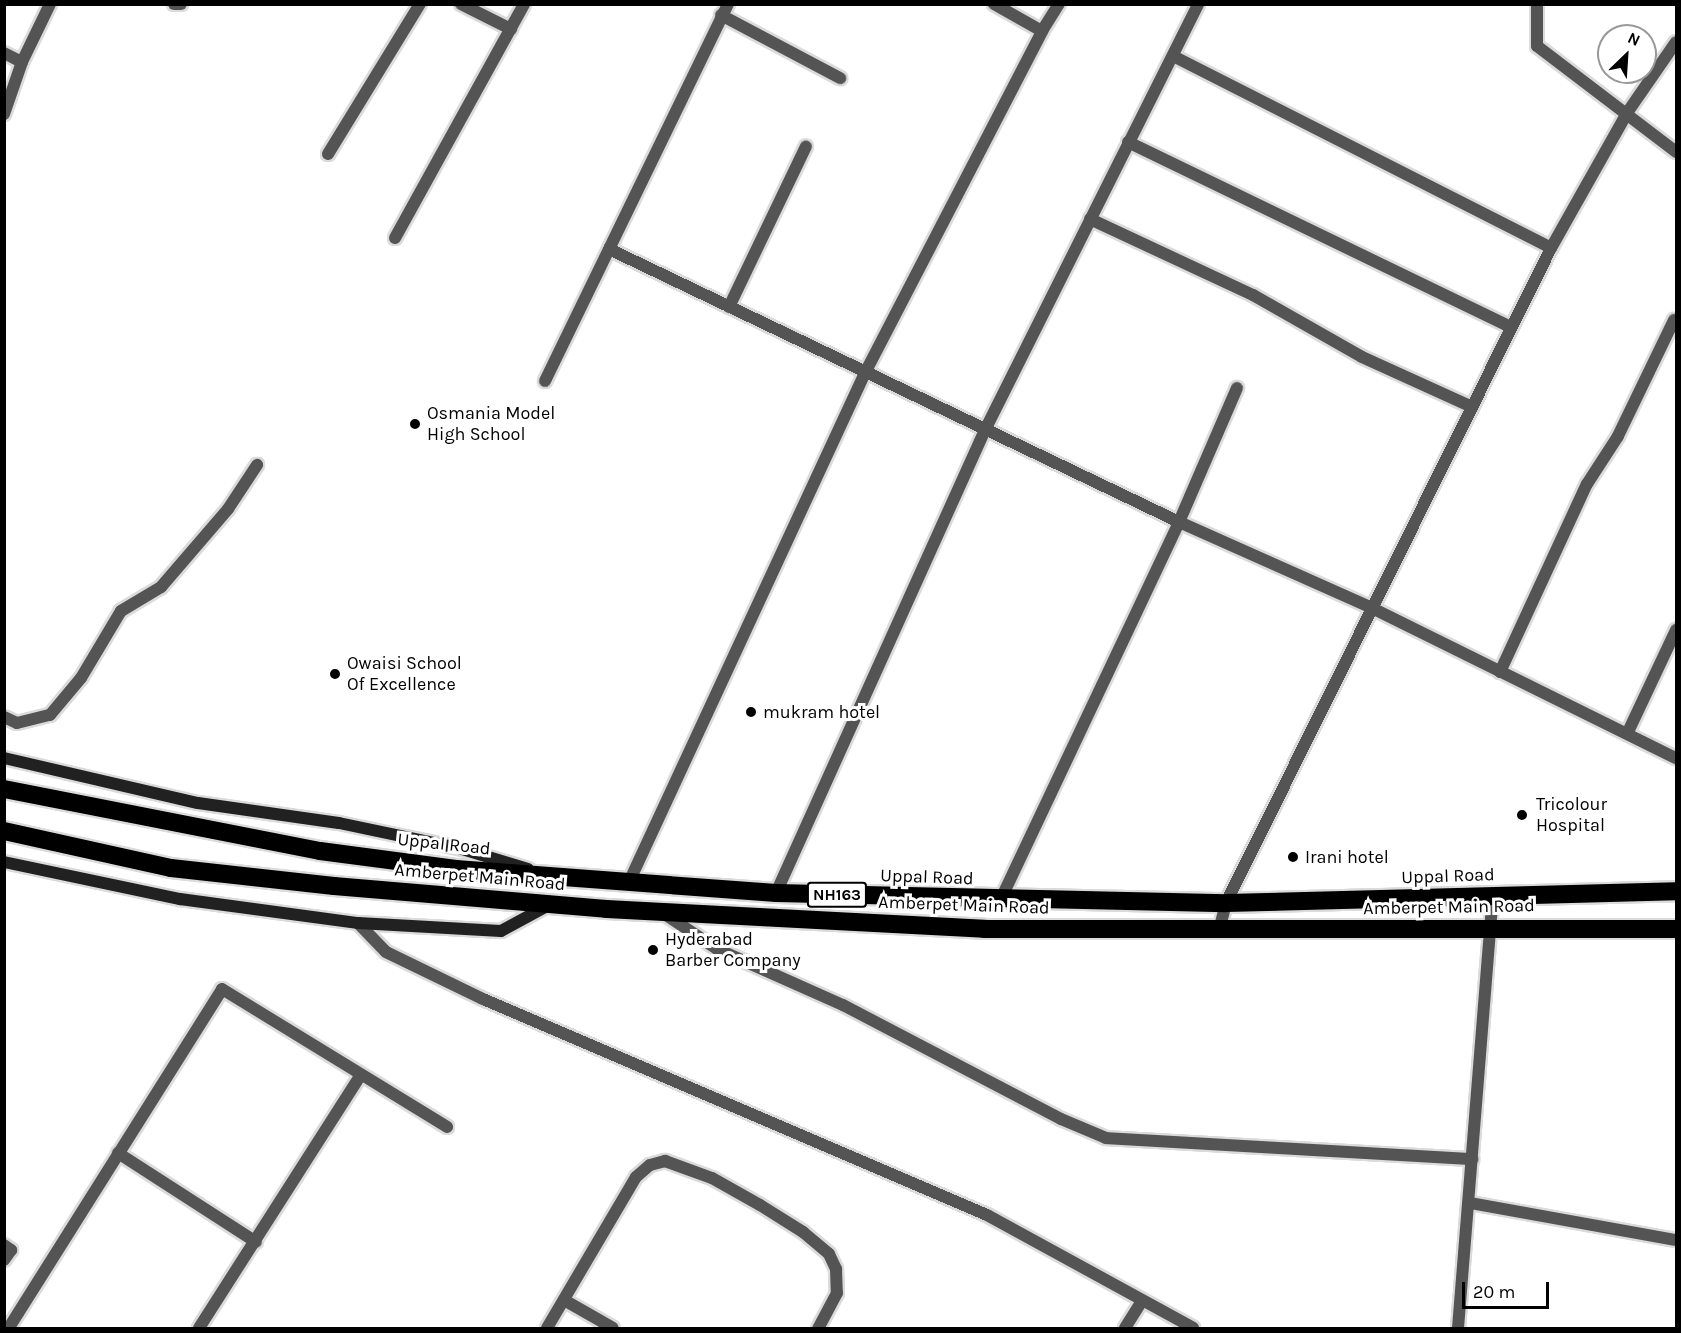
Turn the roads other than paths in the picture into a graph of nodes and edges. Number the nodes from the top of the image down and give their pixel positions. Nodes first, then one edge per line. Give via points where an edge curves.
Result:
1 (50, 4) edge
2 (174, 4) edge
3 (181, 4) edge
4 (420, 4) edge
5 (461, 4) edge
6 (525, 4) edge
7 (993, 4) edge
8 (1059, 4) edge
9 (1198, 4) edge
10 (1537, 4) edge
11 (724, 10) edge
12 (511, 29) junction
13 (1042, 31) junction
14 (1677, 42) edge
15 (4, 53) edge
16 (1173, 56) junction
17 (22, 62) junction
18 (840, 78) dead end
19 (1627, 113) junction
20 (4, 114) edge
21 (1128, 142) junction
22 (806, 146) dead end
23 (1677, 152) edge
24 (328, 154) dead end
25 (1090, 219) junction
26 (395, 238) dead end
27 (1551, 248) junction
28 (609, 249) junction
29 (729, 307) junction
30 (1674, 320) dead end
31 (1511, 327) junction
32 (865, 373) junction
33 (545, 381) dead end
34 (1237, 388) dead end
35 (1472, 407) junction
36 (985, 430) junction
37 (257, 465) dead end
38 (1179, 522) junction
39 (1372, 608) junction
40 (1677, 630) edge
41 (1500, 672) junction
42 (4, 717) edge
43 (1628, 732) junction
44 (4, 758) edge
45 (1677, 758) edge
46 (4, 789) edge
47 (4, 831) edge
48 (4, 862) edge
49 (541, 873) junction
50 (629, 882) junction
51 (1677, 891) edge
52 (776, 893) junction
53 (1493, 895) junction
54 (1000, 901) junction
55 (1226, 903) junction
56 (550, 904) junction
57 (662, 912) junction
58 (358, 923) junction
59 (1492, 927) junction
60 (1677, 928) edge
61 (1219, 931) junction
62 (360, 1076) junction
63 (447, 1127) dead end
64 (118, 1153) junction
65 (1472, 1159) junction
66 (1470, 1203) junction
67 (1677, 1240) edge
68 (256, 1242) junction
69 (4, 1245) edge
70 (4, 1260) edge
71 (564, 1300) junction
72 (1142, 1300) junction
73 (9, 1325) edge
74 (199, 1329) edge
75 (547, 1329) edge
76 (612, 1329) edge
77 (818, 1329) edge
78 (1125, 1329) edge
79 (1193, 1329) edge
80 (1458, 1329) edge

1 - 17 street
2 - 3 street
4 - 24 street
5 - 12 street
6 - 12 street
7 - 13 street
8 - 13 street
9 - 16 street
10 - 19 street via 1537,46
11 - 18 street
11 - 28 street
12 - 26 street
13 - 32 street
14 - 19 street
15 - 17 street
16 - 21 street
16 - 27 street
17 - 20 street
19 - 23 street
19 - 27 street
21 - 25 street
21 - 31 street
22 - 29 street
25 - 35 street via 1253,295 1362,357
25 - 36 street
27 - 31 street
28 - 29 street
28 - 33 street
29 - 32 street
30 - 41 street via 1618,436 1587,484
31 - 35 street
32 - 36 street
32 - 50 street
34 - 38 street
35 - 39 street
36 - 38 street
36 - 52 street
37 - 42 street via 228,508 161,587 121,611 81,678 50,715 17,723
38 - 39 street
38 - 54 street
39 - 41 street
39 - 55 street
40 - 43 street
41 - 43 street
43 - 45 street
44 - 49 street via 198,803 339,823 462,849
46 - 49 highway, Uppal Road / NH163 via 320,851 456,869
47 - 56 highway, Amberpet Main Road / NH163 via 171,868
48 - 58 street via 180,898
49 - 50 highway, Uppal Road / NH163
50 - 52 highway, Uppal Road / NH163
51 - 53 highway, Uppal Road / NH163
52 - 54 highway, Uppal Road / NH163
53 - 55 highway, Uppal Road / NH163
53 - 59 street
54 - 55 highway, Uppal Road / NH163
55 - 61 street
56 - 57 highway, Amberpet Main Road / NH163
56 - 58 street via 501,931
57 - 61 highway, Amberpet Main Road / NH163 via 984,929
57 - 65 street via 717,949 843,1005 1061,1119 1106,1138
58 - 72 street via 386,952 483,999 987,1215
59 - 60 highway, Amberpet Main Road / NH163
59 - 61 highway, Amberpet Main Road / NH163
59 - 65 street
62 - 63 street
62 - 64 street via 222,989
62 - 68 street
64 - 68 street
64 - 73 street
65 - 66 street
66 - 67 street
66 - 80 street
68 - 74 street
69 - 70 street via 11,1250
71 - 75 street
71 - 76 street
71 - 77 street via 636,1177 650,1165 665,1161 684,1165 722,1183 803,1232 829,1254 836,1269 837,1293
72 - 78 street
72 - 79 street

